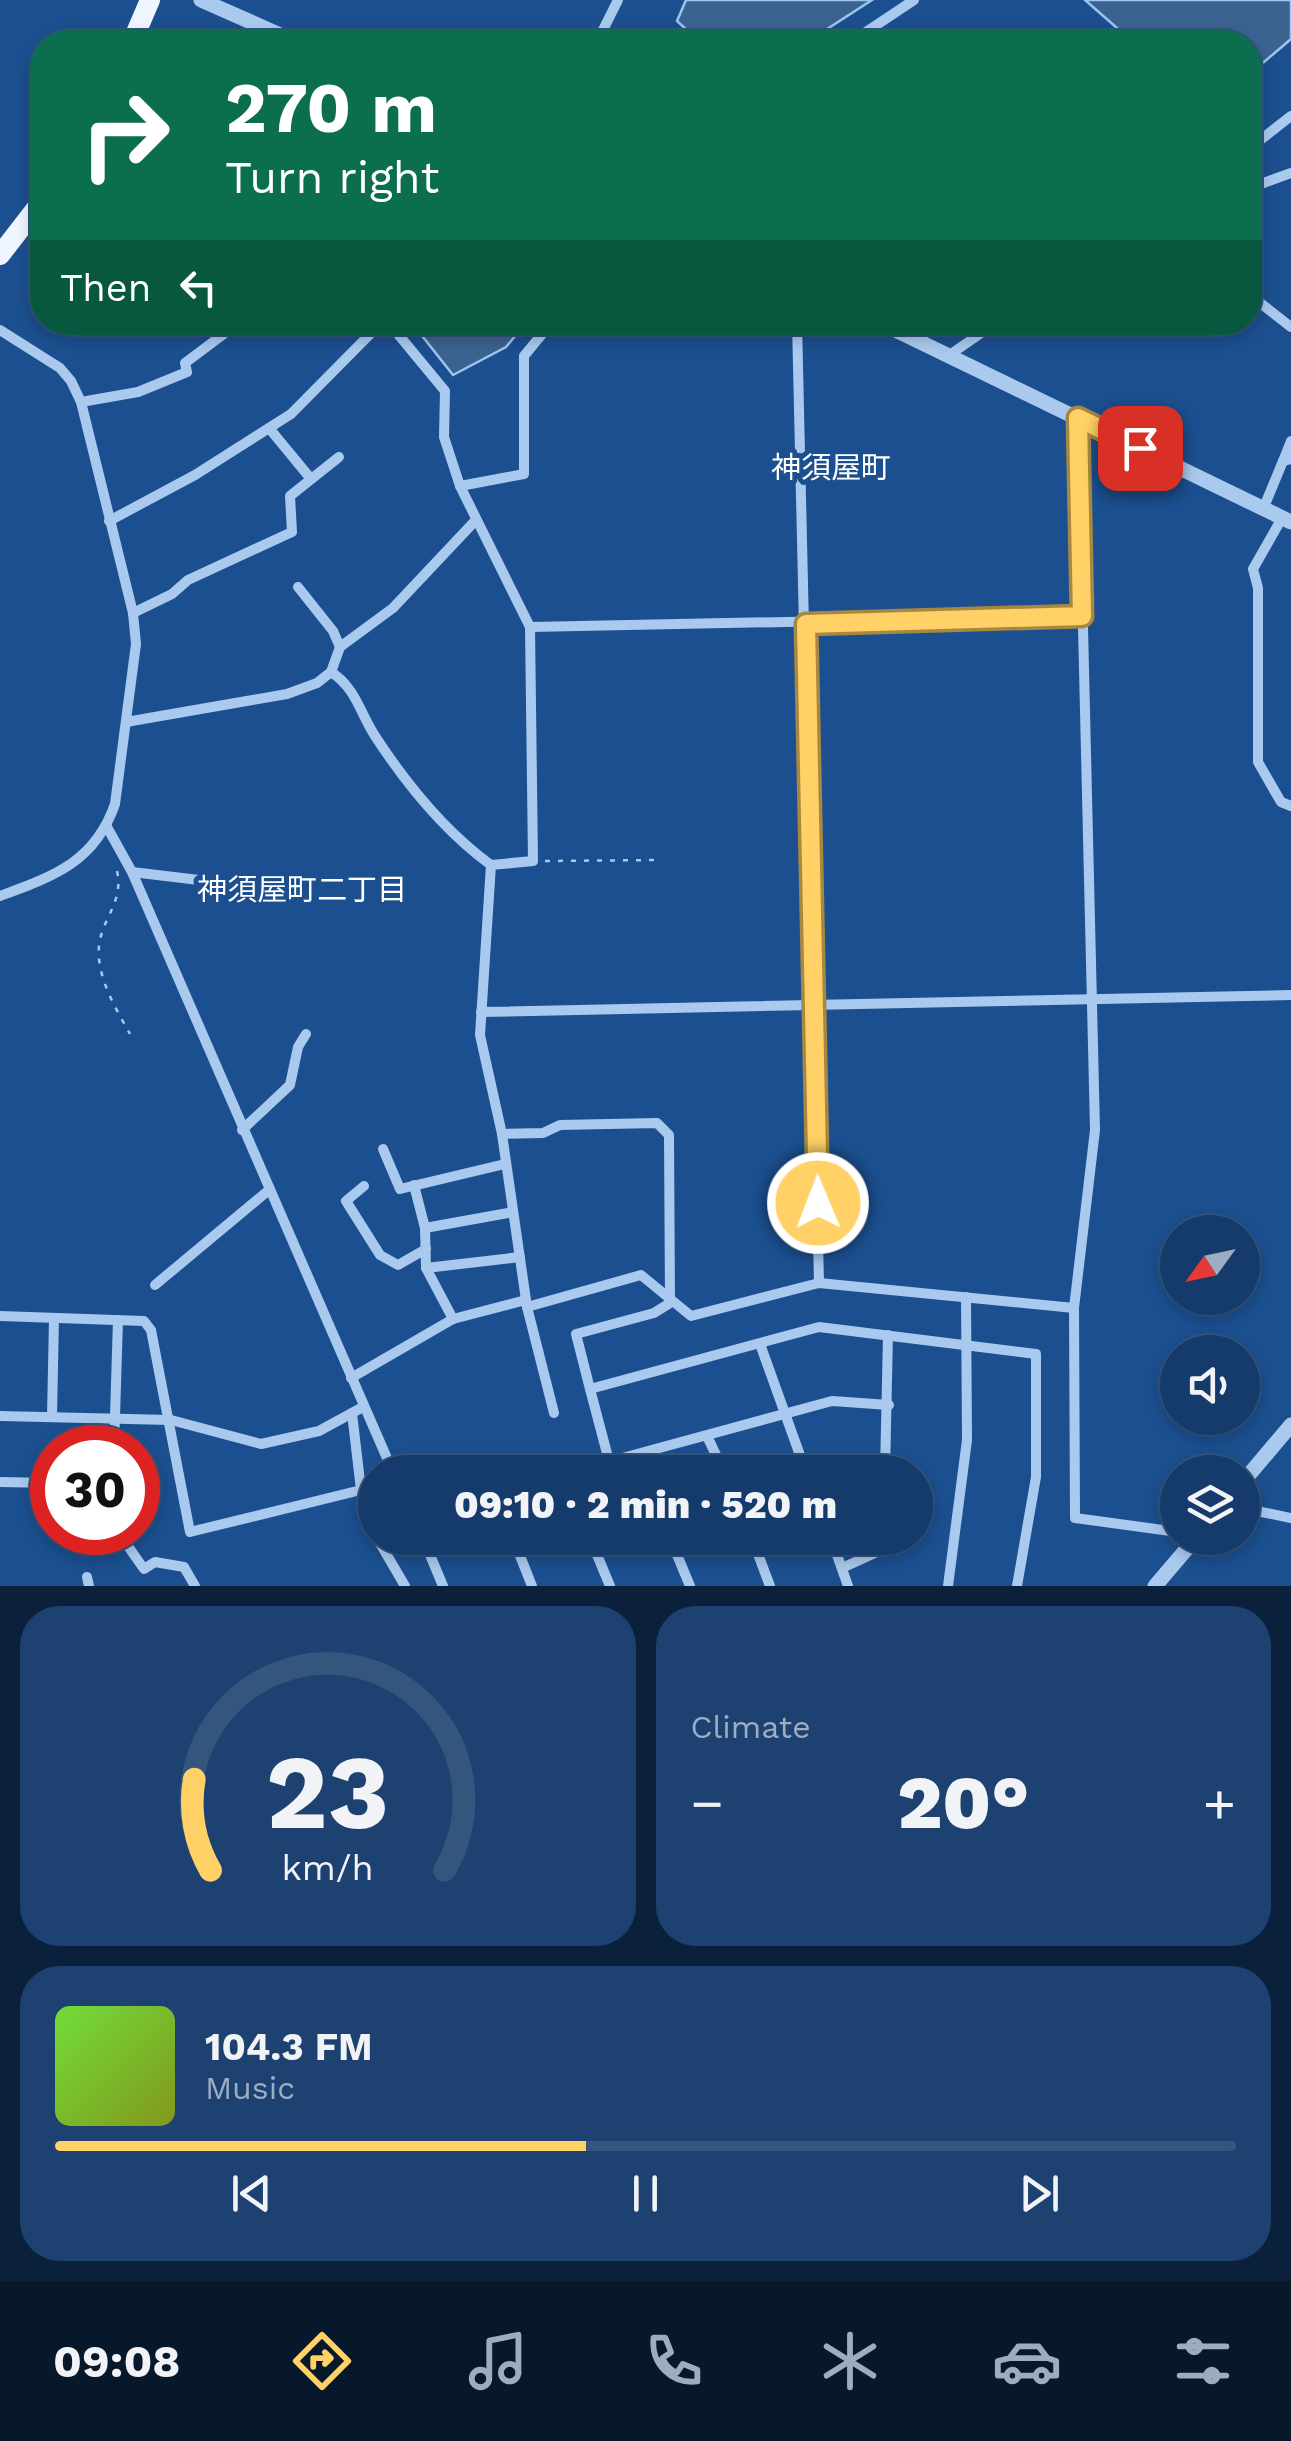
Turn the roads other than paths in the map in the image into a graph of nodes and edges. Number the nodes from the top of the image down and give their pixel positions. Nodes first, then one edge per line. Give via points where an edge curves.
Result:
1 (150, 0) edge
2 (201, 0) edge
3 (618, 0) edge
4 (914, 0) edge
5 (137, 30) edge
6 (269, 30) edge
7 (603, 30) edge
8 (869, 30) edge
9 (1291, 116) edge
10 (1262, 139) edge
11 (1291, 173) edge
12 (1262, 184) edge
13 (30, 216) edge
14 (0, 255) edge
15 (1262, 303) edge
16 (1290, 322) edge
17 (0, 330) edge
18 (222, 335) edge
19 (372, 335) edge
20 (396, 335) edge
21 (541, 335) edge
22 (797, 335) edge
23 (905, 335) edge
24 (978, 335) edge
25 (948, 356) junction
26 (81, 402) junction
27 (1078, 418) junction
28 (269, 428) junction
29 (1291, 440) edge
30 (339, 458) dead end
31 (1287, 460) edge
32 (311, 480) junction
33 (460, 486) junction
34 (1264, 508) junction
35 (1287, 520) edge
36 (109, 521) junction
37 (475, 521) junction
38 (298, 587) dead end
39 (133, 613) junction
40 (1082, 616) junction
41 (806, 624) junction
42 (530, 627) junction
43 (340, 647) junction
44 (331, 672) junction
45 (126, 722) junction
46 (1291, 806) edge
47 (107, 826) junction
48 (491, 865) junction
49 (132, 872) junction
50 (224, 883) dead end
51 (0, 896) edge
52 (1291, 995) edge
53 (1092, 999) junction
54 (815, 1005) junction
55 (481, 1012) junction
56 (306, 1034) dead end
57 (242, 1130) junction
58 (502, 1134) junction
59 (383, 1149) dead end
60 (505, 1164) junction
61 (364, 1186) dead end
62 (414, 1186) junction
63 (269, 1190) junction
64 (512, 1212) junction
65 (425, 1228) junction
66 (426, 1249) junction
67 (520, 1257) junction
68 (426, 1268) junction
69 (819, 1283) junction
70 (156, 1285) dead end
71 (966, 1297) junction
72 (670, 1303) junction
73 (527, 1304) junction
74 (1074, 1308) junction
75 (0, 1316) edge
76 (54, 1318) junction
77 (453, 1319) junction
78 (118, 1320) junction
79 (888, 1335) junction
80 (760, 1344) junction
81 (967, 1344) junction
82 (351, 1378) junction
83 (590, 1388) junction
84 (889, 1405) junction
85 (357, 1410) junction
86 (554, 1414) dead end
87 (0, 1416) edge
88 (784, 1416) junction
89 (52, 1417) junction
90 (115, 1418) junction
91 (171, 1420) junction
92 (115, 1425) edge
93 (1291, 1426) edge
94 (708, 1436) junction
95 (359, 1455) edge
96 (384, 1455) edge
97 (607, 1455) edge
98 (636, 1455) edge
99 (716, 1455) edge
100 (799, 1455) edge
101 (886, 1455) edge
102 (1260, 1462) edge
103 (0, 1482) edge
104 (30, 1482) edge
105 (358, 1490) edge
106 (1260, 1512) edge
107 (1291, 1518) edge
108 (1160, 1530) edge
109 (134, 1555) edge
110 (387, 1555) edge
111 (430, 1555) edge
112 (519, 1555) edge
113 (597, 1555) edge
114 (677, 1555) edge
115 (758, 1555) edge
116 (837, 1555) edge
117 (871, 1555) edge
118 (1181, 1555) edge
119 (842, 1568) junction
120 (195, 1586) edge
121 (405, 1586) edge
122 (443, 1586) edge
123 (532, 1586) edge
124 (610, 1586) edge
125 (690, 1586) edge
126 (770, 1586) edge
127 (848, 1586) edge
128 (948, 1586) edge
129 (1017, 1586) edge
130 (1154, 1586) edge

1 - 5 main road
2 - 6 street
3 - 7 street
4 - 8 street
9 - 10 street
11 - 12 street
13 - 14 main road
15 - 16 street
17 - 26 street via 60,368
18 - 26 street via 185,363 187,372 138,392
19 - 28 street
20 - 33 street via 445,391 444,437
21 - 33 street via 524,356 524,474
22 - 41 street
23 - 25 street
24 - 25 street
25 - 27 street
26 - 36 street
27 - 34 street
27 - 40 street
28 - 32 street
28 - 36 street
29 - 31 street
30 - 32 street
31 - 34 street
32 - 39 street via 290,496 292,532
33 - 37 street
34 - 35 street
35 - 46 street via 1253,569 1258,762 1281,802
36 - 39 street
37 - 42 street
37 - 43 street via 393,608
38 - 43 street
39 - 45 street
40 - 41 street
40 - 53 street
41 - 42 street
41 - 54 street
42 - 48 street via 533,862
43 - 44 street
44 - 45 street via 287,694
44 - 48 street via 344,680 374,734 451,836
45 - 47 street
47 - 49 street
47 - 51 street via 64,872
48 - 55 street
49 - 50 street
49 - 57 street
52 - 53 street
53 - 54 street
53 - 74 street via 1095,1130
54 - 55 street
54 - 69 street
55 - 58 street
56 - 57 street via 290,1085
57 - 63 street
58 - 60 street
58 - 72 street via 543,1133 560,1125 664,1127
59 - 62 street via 400,1189
60 - 62 street
60 - 64 street
61 - 66 street via 346,1201 380,1255 398,1265
62 - 65 street
63 - 70 street
63 - 82 street
64 - 65 street
64 - 67 street
65 - 66 street
66 - 68 street
67 - 68 street
67 - 73 street
68 - 77 street
69 - 71 street
69 - 72 street via 691,1316
71 - 74 street
71 - 81 street
72 - 73 street via 641,1275
72 - 83 street via 576,1334
73 - 77 street
73 - 86 street
74 - 108 street via 1075,1518
75 - 76 street
76 - 78 street
76 - 89 street
77 - 82 street
78 - 90 street
78 - 91 street via 144,1321 151,1330
79 - 80 street via 819,1327
79 - 81 street
79 - 84 street
80 - 83 street
80 - 88 street
81 - 128 street via 967,1440
81 - 129 street via 1036,1354 1036,1477
82 - 85 street
83 - 97 street
84 - 88 street via 832,1401
84 - 101 street
85 - 91 street via 320,1431 262,1444
85 - 95 street
85 - 96 street
87 - 89 street
88 - 94 street
88 - 100 street
89 - 90 street
90 - 91 street
90 - 92 street
91 - 105 street via 190,1532
93 - 102 street
94 - 98 street
94 - 99 street
103 - 104 street
106 - 107 street
109 - 120 street via 144,1569 155,1562 184,1567
110 - 121 street
111 - 122 street
112 - 123 street
113 - 124 street
114 - 125 street
115 - 126 street
116 - 119 street
117 - 119 street
118 - 130 street
119 - 127 street

